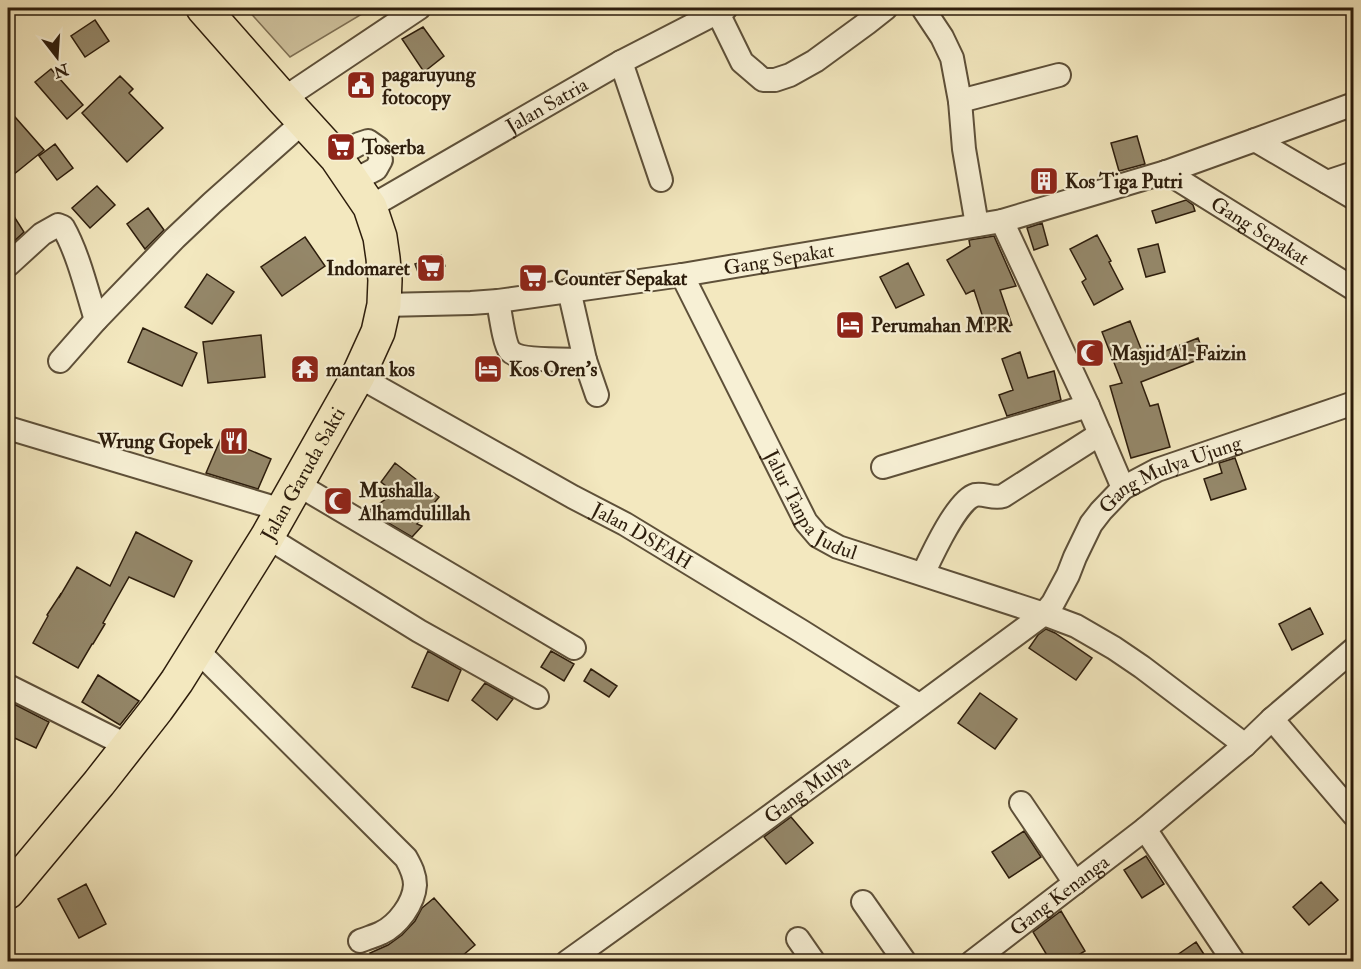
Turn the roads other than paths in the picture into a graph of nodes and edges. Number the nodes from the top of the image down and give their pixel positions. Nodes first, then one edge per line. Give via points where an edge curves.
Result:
1 (203, 8) edge
2 (419, 8) edge
3 (886, 8) edge
4 (926, 9) edge
5 (722, 10) edge
6 (621, 62) junction
7 (1059, 75) dead end
8 (960, 101) junction
9 (1353, 104) edge
10 (293, 110) junction
11 (1255, 140) junction
12 (1166, 172) junction
13 (1353, 173) edge
14 (661, 180) dead end
15 (353, 182) junction
16 (1327, 182) junction
17 (1353, 198) edge
18 (1002, 221) junction
19 (977, 225) junction
20 (8, 265) edge
21 (682, 275) junction
22 (1353, 289) edge
23 (569, 290) junction
24 (498, 301) junction
25 (384, 305) junction
26 (96, 320) junction
27 (585, 360) junction
28 (60, 361) dead end
29 (358, 376) junction
30 (597, 395) dead end
31 (1353, 403) edge
32 (1088, 406) junction
33 (8, 428) edge
34 (1100, 434) junction
35 (883, 467) dead end
36 (1123, 488) junction
37 (282, 510) junction
38 (923, 574) junction
39 (1044, 614) junction
40 (574, 648) dead end
41 (1353, 649) edge
42 (197, 650) junction
43 (8, 686) edge
44 (537, 697) dead end
45 (919, 705) junction
46 (1272, 719) junction
47 (1245, 745) junction
48 (128, 746) junction
49 (1021, 803) dead end
50 (1353, 815) edge
51 (1145, 829) junction
52 (11, 882) edge
53 (1076, 883) junction
54 (863, 902) dead end
55 (798, 939) dead end
56 (360, 941) dead end
57 (582, 957) edge
58 (814, 962) edge
59 (905, 962) edge
60 (972, 962) edge
61 (1234, 962) edge

1 - 10 highway, Jalan Garuda Sakti
2 - 10 street
3 - 5 street via 815,61 775,80 763,80 742,62
4 - 8 street via 952,58
5 - 6 street, Jalan Satria
6 - 14 street
6 - 15 street, Jalan Satria
7 - 8 street
8 - 19 street
9 - 11 street, Gang Sepakat
10 - 15 highway, Jalan Garuda Sakti
10 - 26 street via 212,203
11 - 12 street, Gang Sepakat
11 - 16 street
12 - 18 street, Gang Sepakat
12 - 22 street, Gang Sepakat
13 - 16 street
15 - 25 highway, Jalan Garuda Sakti via 380,237
16 - 17 street
18 - 19 street, Gang Sepakat
18 - 32 street
19 - 21 street, Gang Sepakat
20 - 26 street via 42,234 58,225 63,227
21 - 23 street, Gang Sepakat
21 - 38 street, Jalur Tanpa Judul via 812,529 831,544
23 - 24 street, Gang Sepakat
23 - 27 street
24 - 25 street, Gang Sepakat
24 - 27 street via 513,354
25 - 29 highway, Jalan Garuda Sakti via 378,332
26 - 28 street
27 - 30 street
29 - 37 highway, Jalan Garuda Sakti
29 - 45 street, Jalan DSFAH via 625,524
31 - 36 street, Gang Mulya Ujung via 1157,470
32 - 34 street
32 - 35 street
33 - 37 street
34 - 36 street
34 - 38 street via 1002,496 981,494 965,501
36 - 39 street, Gang Mulya Ujung via 1091,524 1068,575
37 - 40 street
37 - 42 highway, Jalan Garuda Sakti
37 - 44 street via 419,631
38 - 39 street, Jalur Tanpa Judul
39 - 45 street, Gang Mulya
39 - 47 street, Jalur Tanpa Judul via 1076,626 1114,648
41 - 46 street, Gang Kenanga
42 - 48 highway, Jalan Garuda Sakti
42 - 56 street via 406,858 414,878 412,900 395,924
43 - 48 street
45 - 57 street, Gang Mulya
46 - 47 street, Gang Kenanga
46 - 50 street
47 - 51 street, Gang Kenanga
48 - 52 highway, Jalan Garuda Sakti via 69,820
49 - 53 street
51 - 53 street, Gang Kenanga
51 - 61 street
53 - 60 street, Gang Kenanga
54 - 59 street
55 - 58 street

